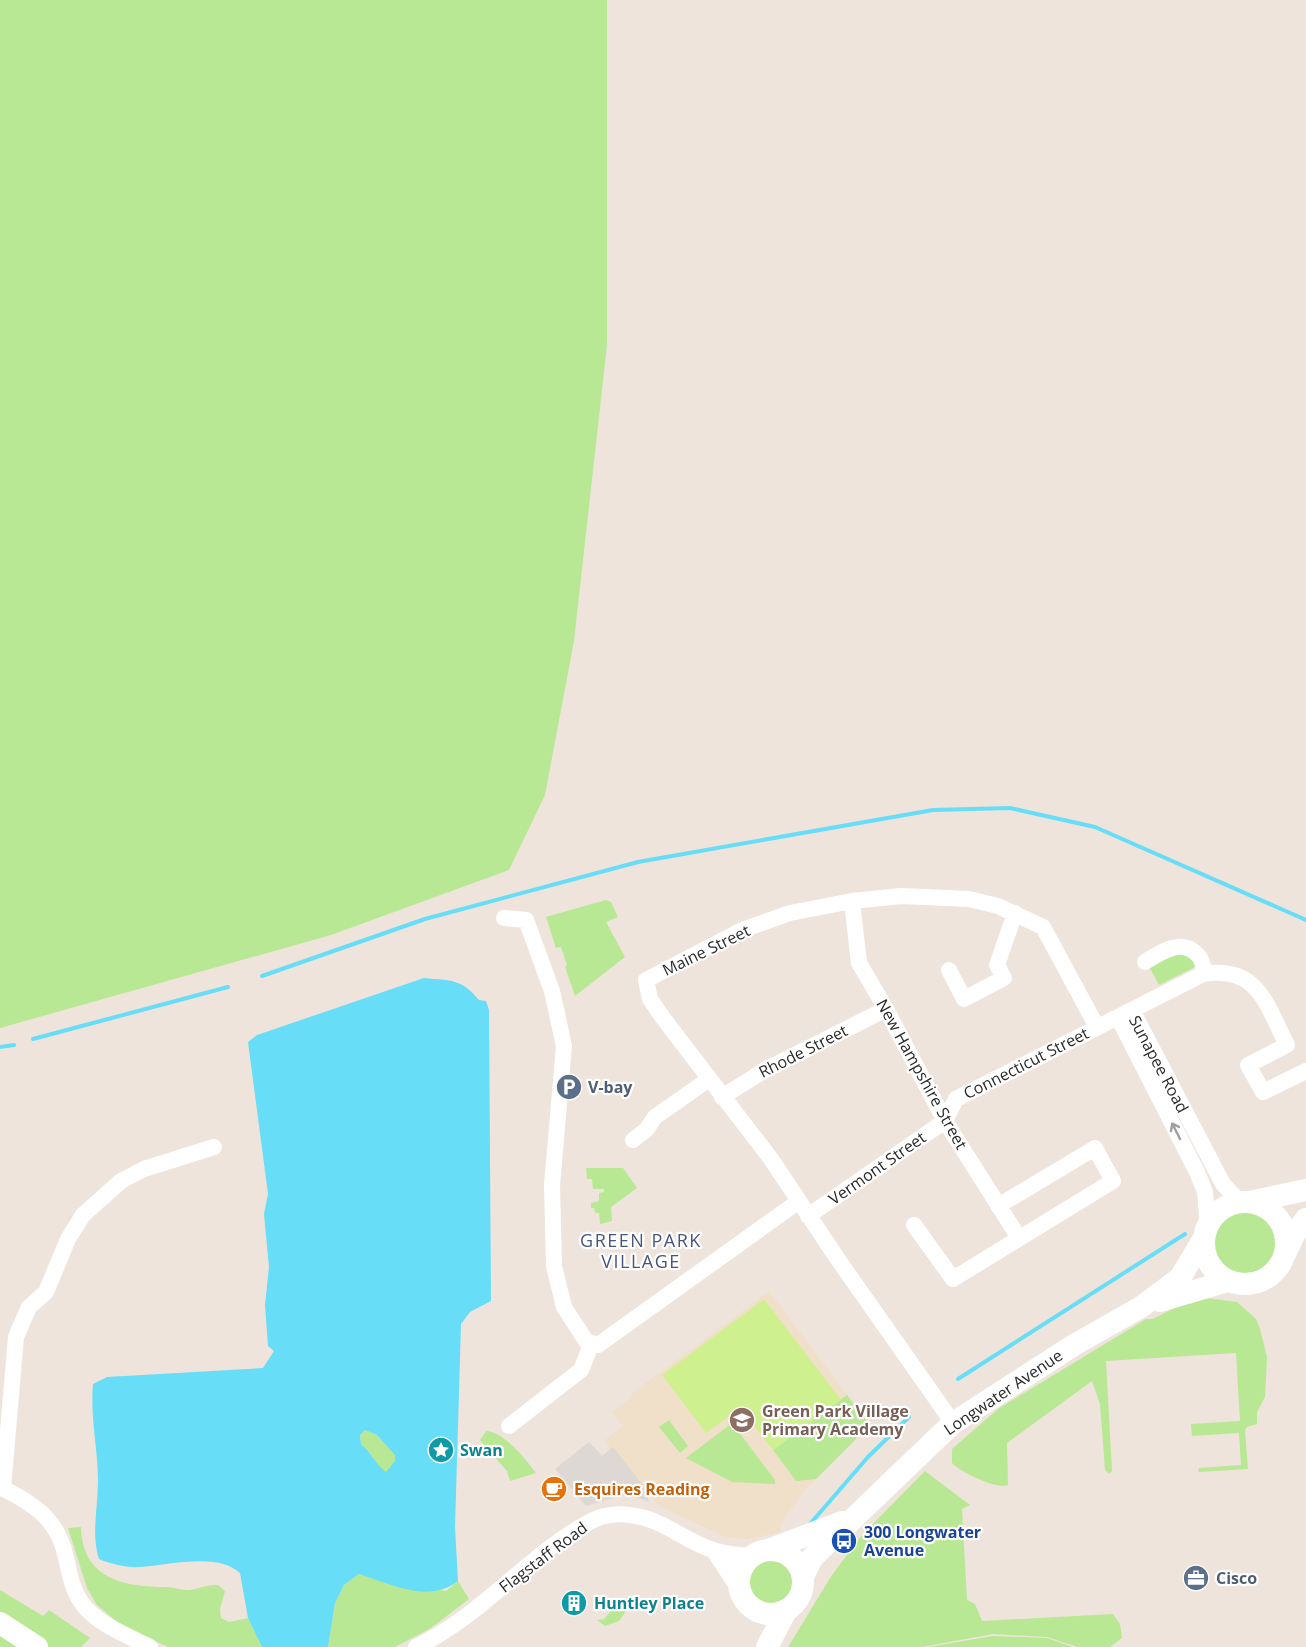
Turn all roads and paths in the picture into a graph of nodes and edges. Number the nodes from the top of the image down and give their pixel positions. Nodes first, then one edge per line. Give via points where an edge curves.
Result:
1 (852, 901) junction
2 (1015, 913) junction
3 (504, 918) dead end
4 (1145, 962) dead end
5 (949, 969) dead end
6 (1203, 974) junction
7 (886, 1009) junction
8 (1125, 1013) junction
9 (1097, 1027) junction
10 (1306, 1071) edge
11 (709, 1079) junction
12 (722, 1097) junction
13 (945, 1120) junction
14 (633, 1140) dead end
15 (214, 1147) dead end
16 (1306, 1190) edge
17 (799, 1201) junction
18 (1245, 1202) junction
19 (998, 1206) junction
20 (808, 1216) junction
21 (1306, 1219) edge
22 (914, 1225) dead end
23 (1206, 1232) junction
24 (1018, 1238) junction
25 (1285, 1255) junction
26 (1228, 1281) junction
27 (1141, 1307) junction
28 (591, 1345) junction
29 (953, 1423) junction
30 (509, 1426) dead end
31 (2, 1488) edge
32 (851, 1518) junction
33 (714, 1551) junction
34 (760, 1554) junction
35 (803, 1577) junction
36 (746, 1599) junction
37 (786, 1611) junction
38 (0, 1623) edge
39 (37, 1647) edge
40 (150, 1647) edge
41 (416, 1647) edge
42 (757, 1647) edge
43 (766, 1647) edge

1 - 2 street, Maine Street via 935,896 969,899
1 - 7 street, New Hampshire Street via 859,963
1 - 11 street, Maine Street via 790,913 742,930 646,980 650,999
2 - 5 street via 997,965 1004,978 964,999
2 - 9 street, Maine Street via 1043,927
3 - 28 street via 526,920 562,1028 564,1064 552,1185 554,1266 564,1307
4 - 6 street via 1171,948 1184,948 1198,954
6 - 8 street, Connecticut Street
6 - 10 street via 1225,971 1247,980 1260,995 1287,1045 1248,1065 1263,1092
7 - 12 street, Rhode Street via 765,1070
7 - 13 street, New Hampshire Street
8 - 9 street, Connecticut Street
8 - 18 street, Sunapee Road via 1223,1184
23 -> 8 street, Sunapee Road via 1205,1192
9 - 13 street, Connecticut Street via 957,1099
11 - 12 street, Maine Street
11 - 14 street via 655,1117
12 - 17 street, Maine Street
13 - 19 street, New Hampshire Street
13 - 20 street, Vermont Street
15 - 31 street via 144,1169 121,1181 84,1215 68,1239 46,1292 29,1307 16,1337
16 - 18 street
17 - 20 street, Maine Street
17 - 28 street via 598,1345
18 - 23 street via 1221,1210
18 - 25 street via 1269,1210 1281,1223
19 - 24 street, New Hampshire Street
19 - 24 street via 1095,1148 1113,1181
20 - 29 street, Maine Street
21 - 25 street
22 - 24 street via 953,1279
23 - 26 street via 1208,1261
23 - 27 street, Longwater Avenue via 1180,1278
25 - 26 street via 1276,1270 1259,1282
26 - 27 street, Longwater Avenue
27 - 29 street, Longwater Avenue
28 - 30 street via 581,1370
29 - 32 street, Longwater Avenue
31 - 40 street via 39,1510 55,1528 82,1603 102,1622
32 - 34 street, Longwater Avenue
32 - 35 street, Longwater Avenue via 812,1558
33 - 34 street, Flagstaff Road
33 - 36 street, Flagstaff Road
33 - 41 street, Flagstaff Road via 637,1516 616,1514 593,1520 565,1537 470,1614
34 - 35 street via 789,1556
34 - 36 street via 741,1572
35 - 37 street via 800,1598
36 - 37 street via 767,1614
36 - 42 street
37 - 43 street
38 - 39 street

